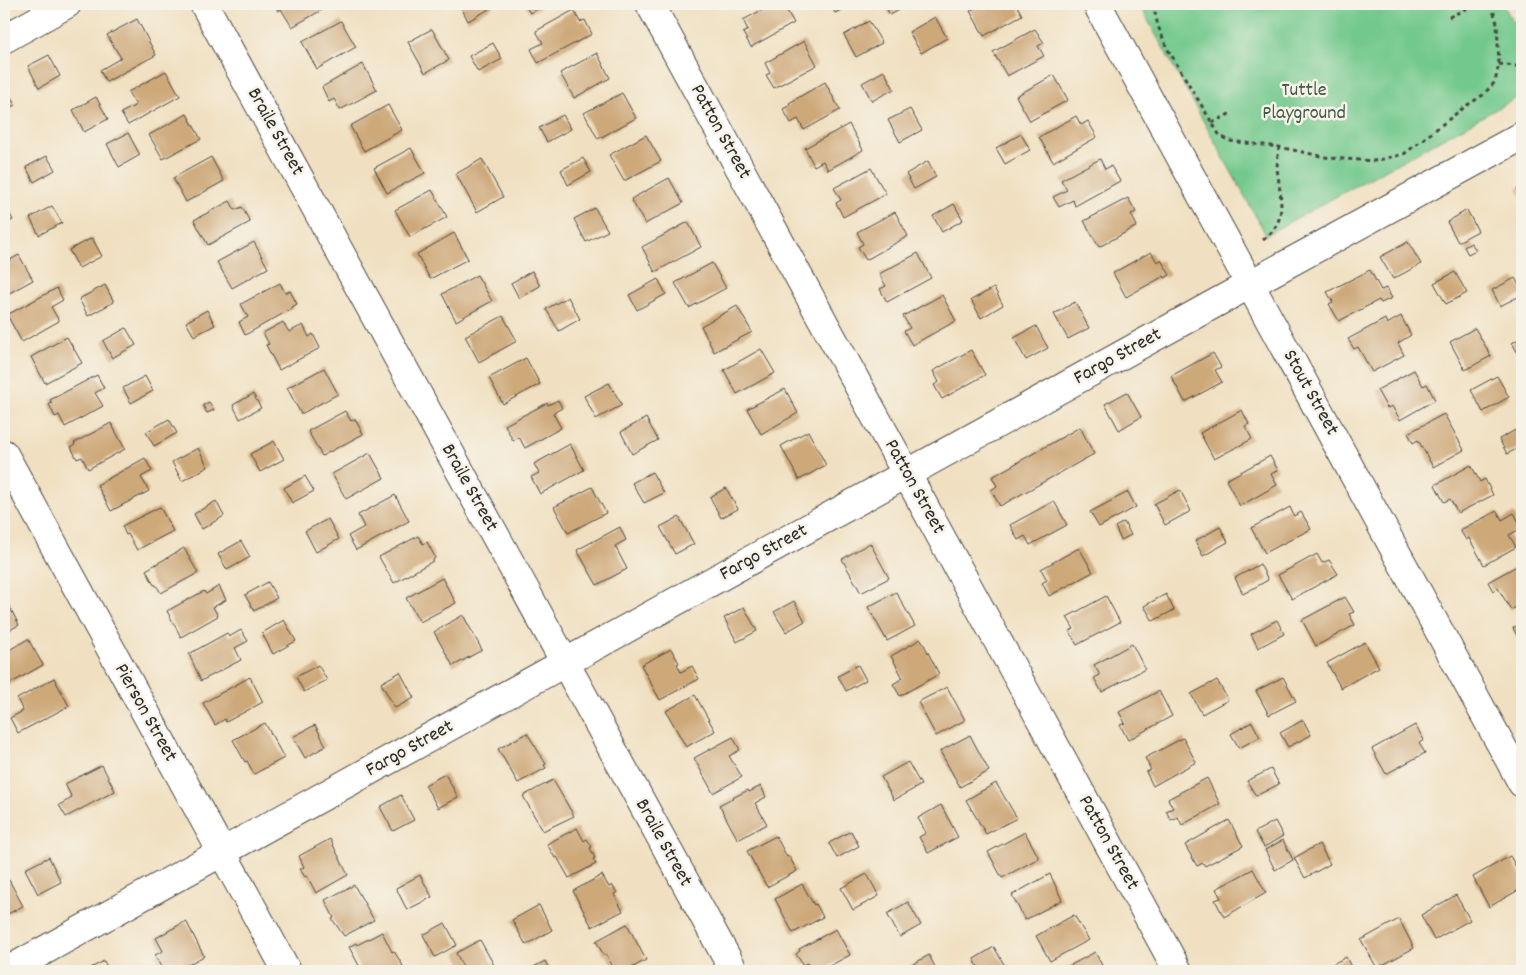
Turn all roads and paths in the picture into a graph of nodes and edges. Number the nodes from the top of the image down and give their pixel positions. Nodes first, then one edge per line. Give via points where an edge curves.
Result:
1 (67, 4) edge
2 (204, 4) edge
3 (650, 4) edge
4 (1097, 4) edge
5 (1153, 4) edge
6 (1476, 4) edge
7 (1491, 4) edge
8 (1449, 17) dead end
9 (4, 39) edge
10 (1499, 64) junction
11 (1522, 67) edge
12 (1233, 112) dead end
13 (1212, 123) junction
14 (1522, 136) edge
15 (1279, 147) junction
16 (1262, 240) dead end
17 (1250, 284) junction
18 (4, 454) edge
19 (907, 474) junction
20 (564, 663) junction
21 (1522, 783) edge
22 (222, 853) junction
23 (7, 971) edge
24 (287, 971) edge
25 (734, 971) edge
26 (1178, 971) edge

1 - 9 street
2 - 20 street, Braile Street
3 - 19 street, Patton Street
4 - 17 street, Stout Street
5 - 13 path via 1167,48
6 - 8 path
7 - 10 path via 1497,23
10 - 11 path
10 - 15 path via 1495,82 1483,95 1404,154 1374,161 1330,158
12 - 13 path
13 - 15 path via 1220,136 1230,141
14 - 17 street, Fargo Street
15 - 16 path via 1277,173 1282,212 1271,234
17 - 19 street, Fargo Street
17 - 21 street, Stout Street
18 - 22 street, Pierson Street
19 - 20 street, Fargo Street
19 - 26 street, Patton Street
20 - 22 street, Fargo Street
20 - 25 street, Braile Street
22 - 23 street, Fargo Street
22 - 24 street, Pierson Street

